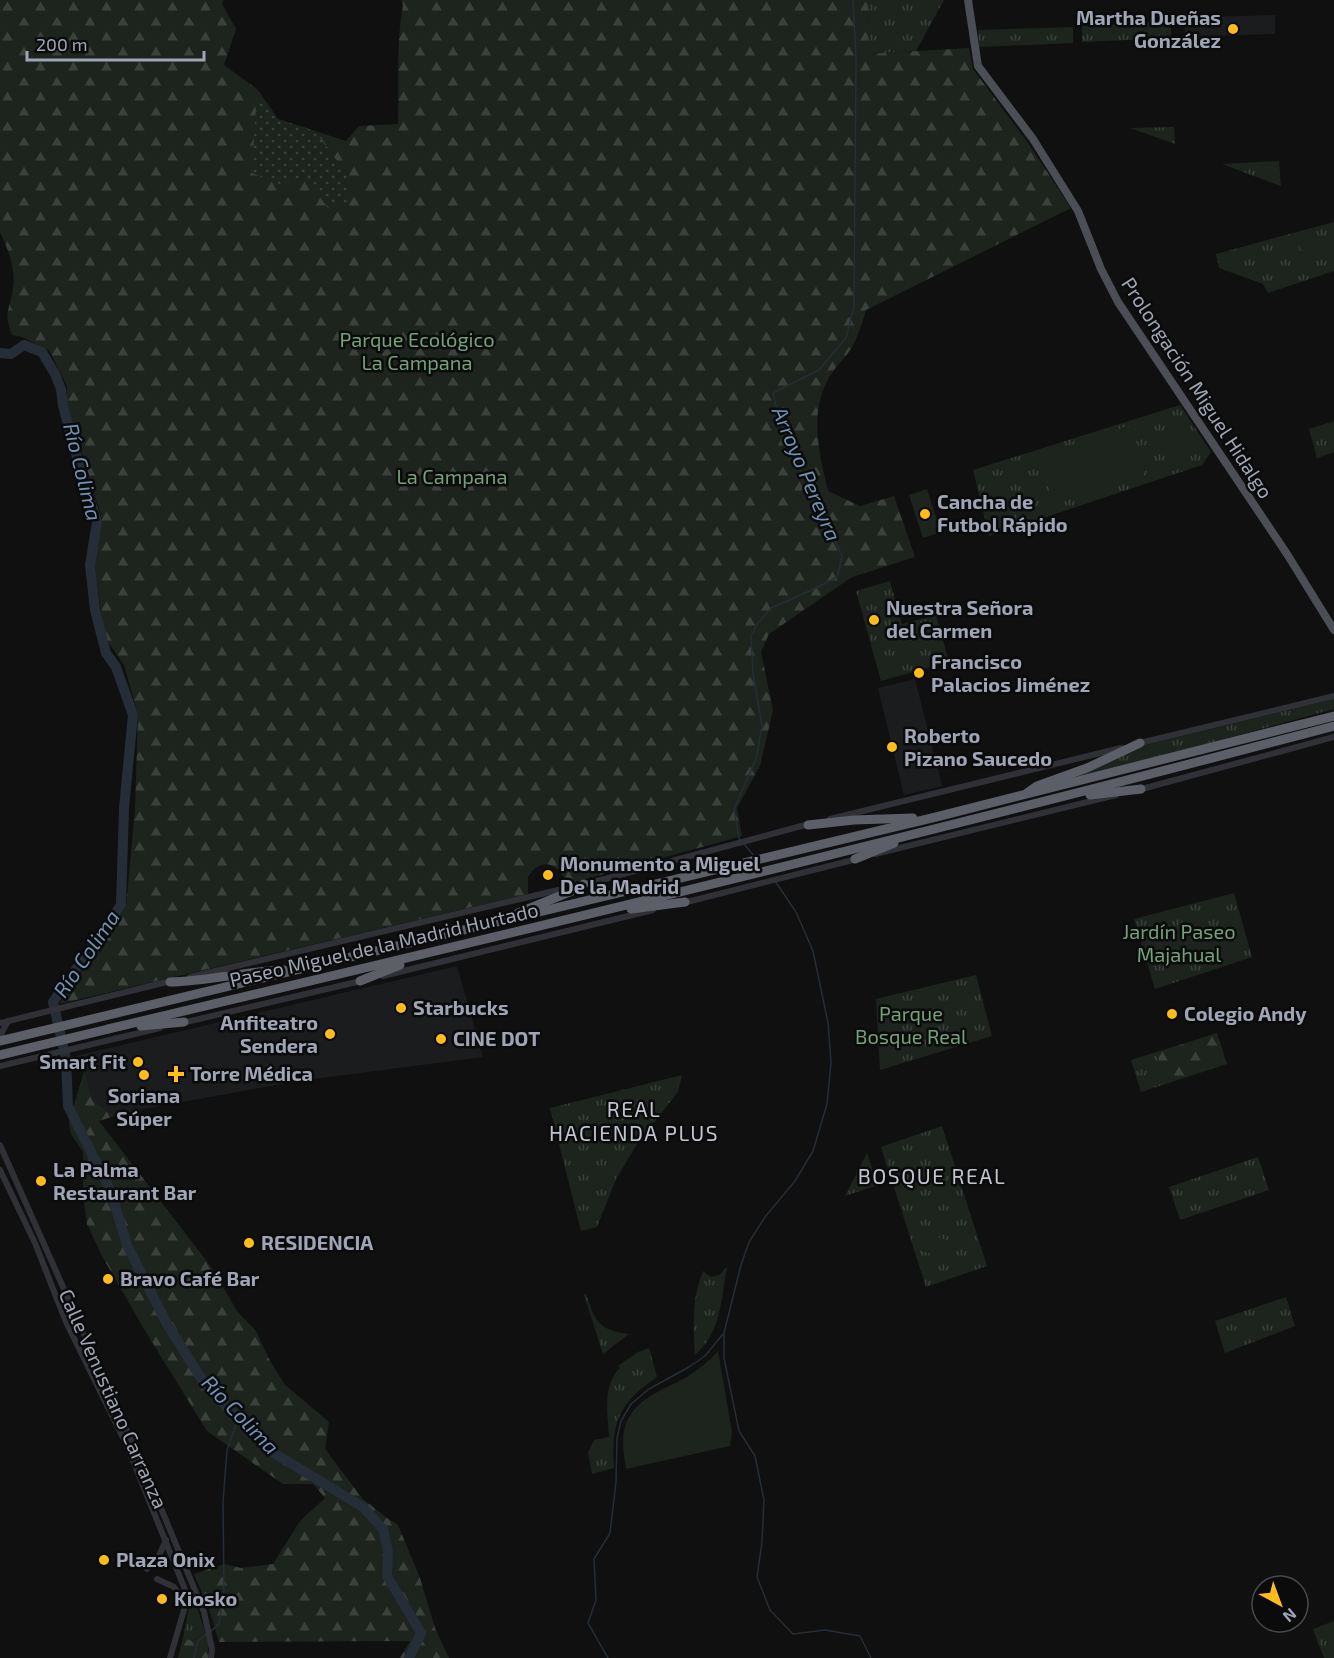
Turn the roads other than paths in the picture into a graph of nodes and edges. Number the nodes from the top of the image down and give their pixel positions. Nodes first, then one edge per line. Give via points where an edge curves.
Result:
1 (968, 0) edge
2 (1334, 630) edge
3 (1334, 696) edge
4 (1334, 716) edge
5 (1334, 726) edge
6 (1334, 737) edge
7 (1140, 743) junction
8 (1141, 789) junction
9 (1023, 796) junction
10 (1061, 798) junction
11 (936, 817) junction
12 (808, 825) junction
13 (925, 830) junction
14 (855, 859) junction
15 (584, 884) junction
16 (685, 902) junction
17 (581, 916) junction
18 (503, 920) junction
19 (428, 953) junction
20 (305, 969) junction
21 (360, 981) junction
22 (170, 982) junction
23 (8, 1021) junction
24 (184, 1022) junction
25 (0, 1023) edge
26 (108, 1029) junction
27 (0, 1036) edge
28 (0, 1042) edge
29 (22, 1061) junction
30 (1, 1064) edge
31 (0, 1145) edge
32 (0, 1170) edge
33 (50, 1255) junction
34 (41, 1258) junction
35 (165, 1540) junction
36 (147, 1569) dead end
37 (157, 1579) dead end
38 (186, 1603) junction
39 (170, 1658) edge
40 (212, 1658) edge

1 - 2 main road, Prolongación Miguel Hidalgo via 978,66 1033,139 1081,216 1118,302
3 - 7 street
4 - 9 highway, Paseo Miguel de la Madrid Hurtado
5 - 10 highway, Paseo Miguel de la Madrid Hurtado
6 - 8 street
7 - 9 highway via 1037,786
7 - 12 street
8 - 10 highway
8 - 14 street
9 - 11 highway, Paseo Miguel de la Madrid Hurtado
10 - 13 highway, Paseo Miguel de la Madrid Hurtado
11 - 12 highway
11 - 18 highway, Paseo Miguel de la Madrid Hurtado
12 - 15 street
13 - 14 highway
13 - 17 highway, Paseo Miguel de la Madrid Hurtado
14 - 16 street
15 - 18 highway
15 - 22 street
16 - 17 highway
16 - 21 street
17 - 19 highway, Paseo Miguel de la Madrid Hurtado
18 - 20 highway, Paseo Miguel de la Madrid Hurtado
19 - 21 highway
19 - 26 highway, Paseo Miguel de la Madrid Hurtado
20 - 22 highway
20 - 28 highway, Paseo Miguel de la Madrid Hurtado
21 - 24 street
22 - 23 street
23 - 25 street
23 - 27 street
24 - 26 highway
24 - 29 street
26 - 30 highway, Paseo Miguel de la Madrid Hurtado, bridge
28 - 29 street via 9,1058
29 - 30 street
31 - 33 street, Calle Venustiano Carranza
32 - 34 street, Calle Venustiano Carranza
33 - 34 street
33 - 40 street, Calle Venustiano Carranza via 197,1594
34 - 35 street, Calle Venustiano Carranza via 66,1322 127,1446
35 - 36 street via 158,1558
35 - 38 street, Calle Venustiano Carranza via 186,1592
37 - 38 street via 174,1587
38 - 39 street

